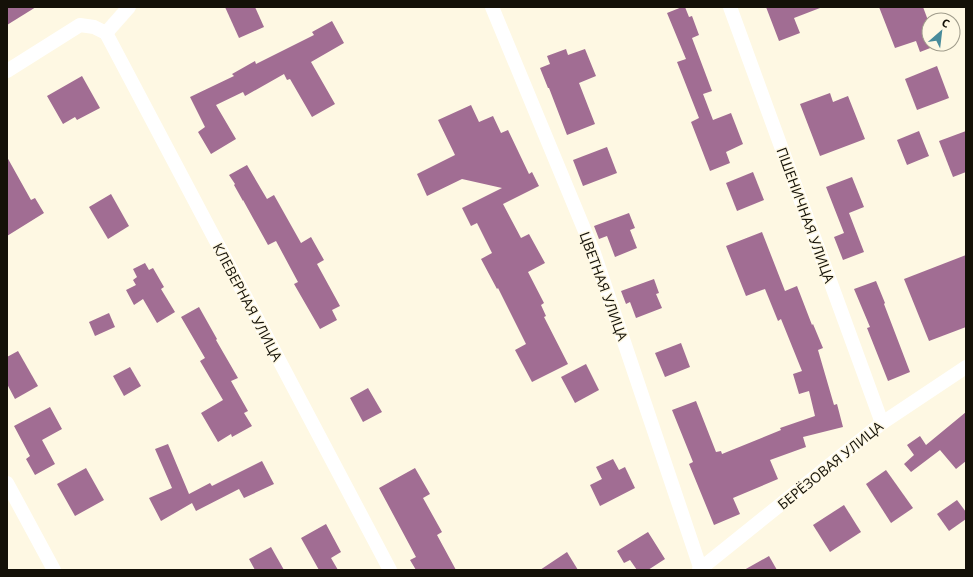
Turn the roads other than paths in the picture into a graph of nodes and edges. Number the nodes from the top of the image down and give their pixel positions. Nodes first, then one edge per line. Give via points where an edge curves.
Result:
1 (129, 7) edge
2 (492, 7) edge
3 (730, 7) edge
4 (106, 33) junction
5 (7, 71) edge
6 (966, 367) edge
7 (882, 422) junction
8 (7, 483) edge
9 (54, 570) edge
10 (390, 570) edge
11 (700, 570) edge

1 - 4 street
2 - 11 street, ЦВЕТНАЯ УЛИЦА via 594,253
3 - 7 street, ПШЕНИЧНАЯ УЛИЦА
4 - 5 street via 94,27 80,25
4 - 10 street, КЛЕВЕРНАЯ УЛИЦА
6 - 7 street, БЕРЁЗОВАЯ УЛИЦА
7 - 11 street, БЕРЁЗОВАЯ УЛИЦА
8 - 9 street

